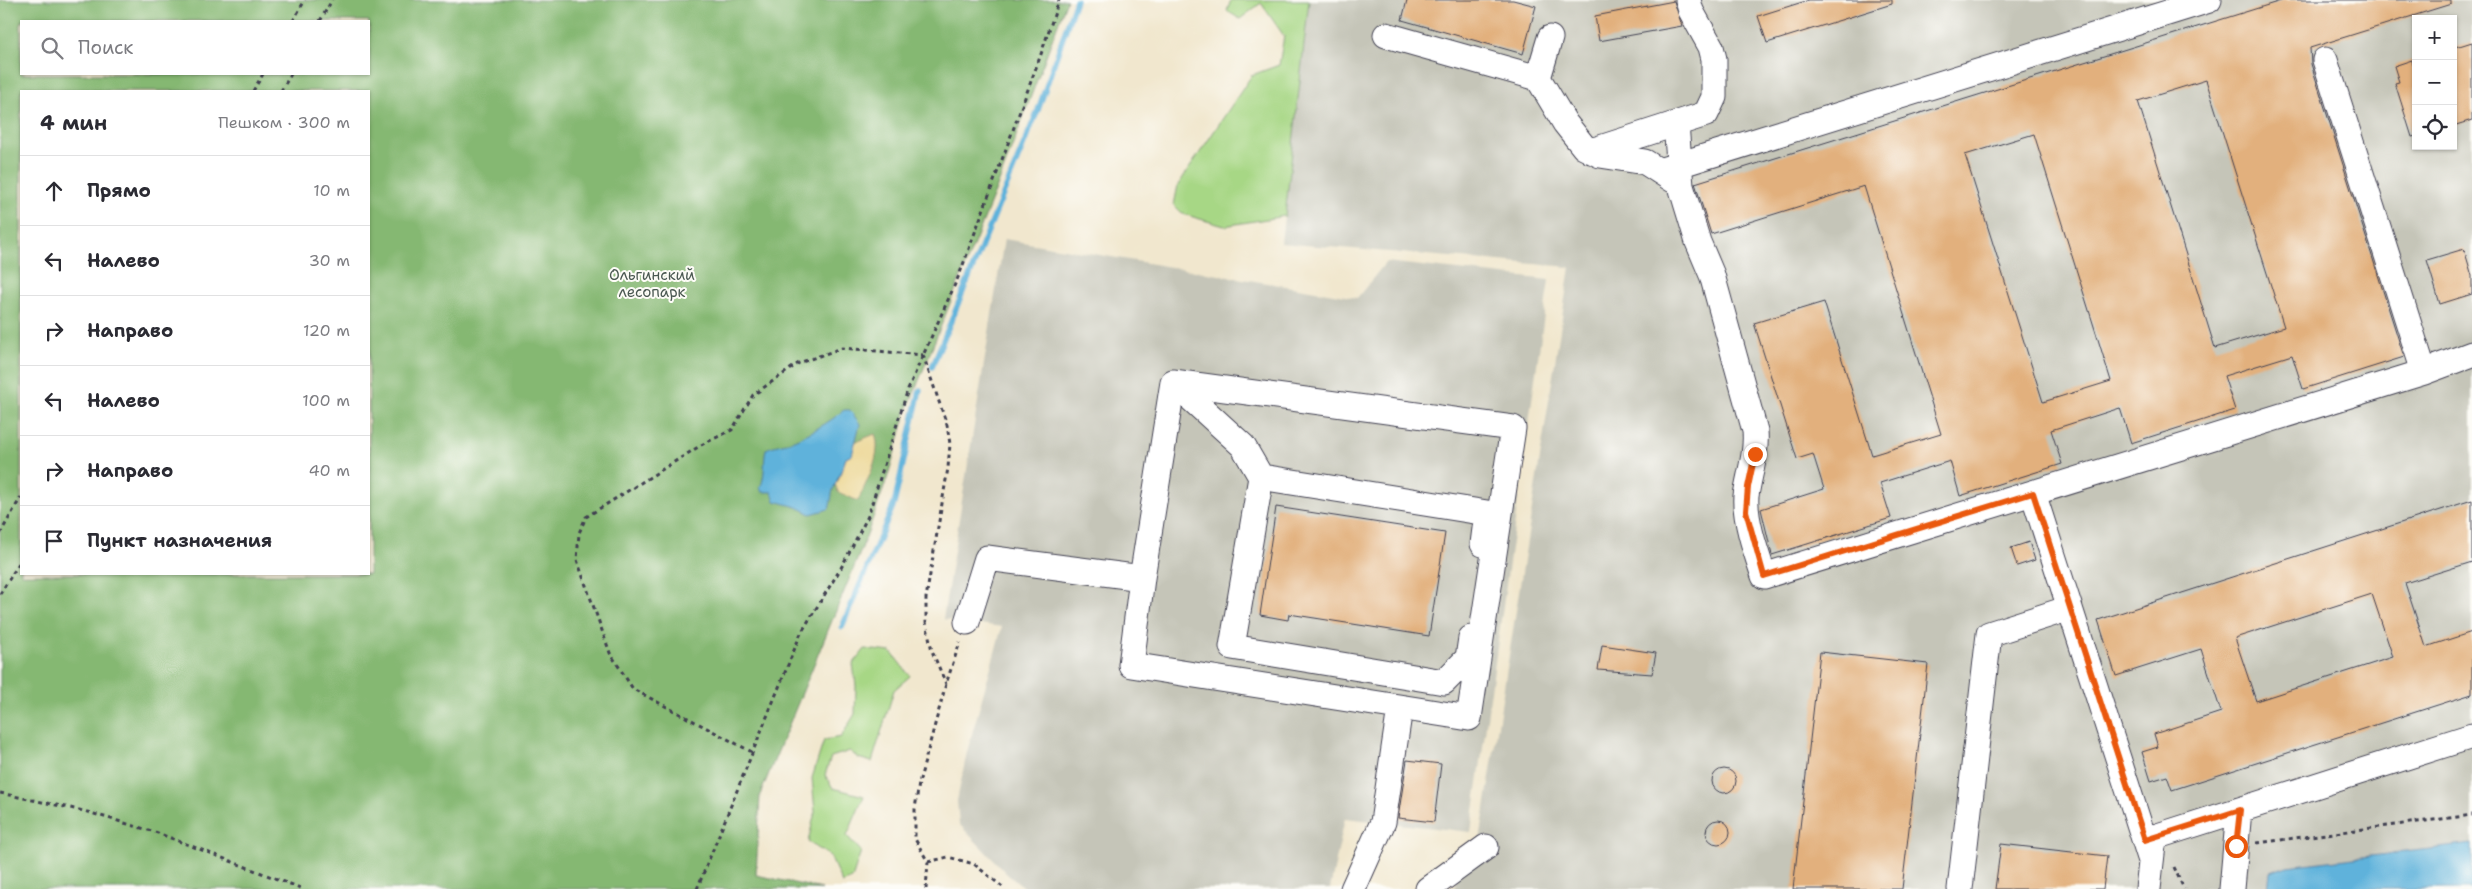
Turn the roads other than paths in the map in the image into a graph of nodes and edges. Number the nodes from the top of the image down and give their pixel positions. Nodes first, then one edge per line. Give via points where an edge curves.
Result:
1 (1688, 0) edge
2 (2209, 0) edge
3 (1386, 35) dead end
4 (1550, 38) dead end
5 (2325, 60) dead end
6 (1538, 78) junction
7 (1676, 124) junction
8 (1591, 151) junction
9 (1673, 174) junction
10 (2472, 354) edge
11 (2424, 372) junction
12 (1174, 382) junction
13 (1261, 477) junction
14 (2033, 493) junction
15 (1142, 578) junction
16 (2070, 608) junction
17 (964, 630) road end
18 (1400, 708) junction
19 (2472, 736) edge
20 (2240, 810) junction
21 (2150, 846) junction
22 (1486, 847) dead end
23 (1353, 889) edge
24 (1428, 889) edge
25 (1960, 889) edge
26 (2148, 889) edge
27 (2232, 889) edge

1 - 7 lane via 1711,47 1714,97 1706,114
2 - 9 lane
3 - 6 lane
4 - 6 lane
5 - 11 lane
6 - 8 lane via 1565,123
7 - 8 lane
7 - 9 lane
8 - 9 lane via 1646,162
9 - 14 lane via 1712,275 1753,418 1756,448 1746,511 1764,576
10 - 11 lane
11 - 14 lane
12 - 13 lane via 1243,446
12 - 15 lane
12 - 18 lane via 1513,428 1469,718
13 - 13 lane via 1232,646 1444,682 1468,658 1487,513
14 - 16 lane
15 - 17 lane via 987,558
15 - 18 lane via 1131,665
16 - 21 lane
16 - 25 lane via 1989,634
18 - 23 lane via 1383,822
19 - 20 lane
20 - 21 lane
20 - 27 lane
21 - 26 lane
22 - 24 lane

